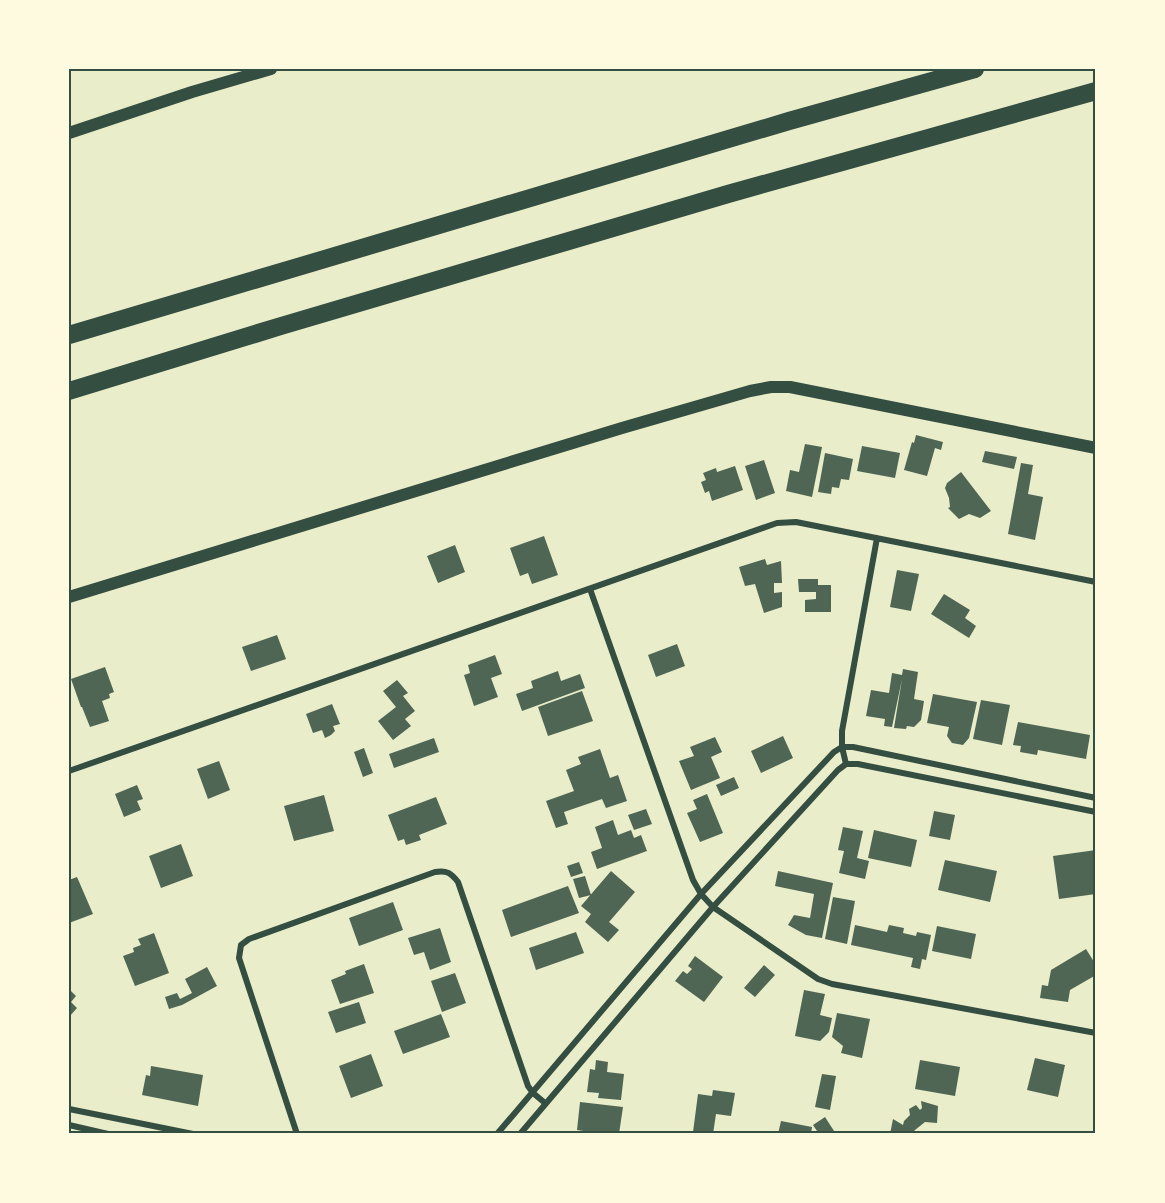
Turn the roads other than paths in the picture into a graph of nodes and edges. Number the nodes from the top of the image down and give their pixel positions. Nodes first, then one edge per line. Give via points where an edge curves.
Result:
1 (271, 69) edge
2 (975, 69) edge
3 (1096, 91) edge
4 (69, 133) edge
5 (69, 335) edge
6 (69, 391) edge
7 (1096, 448) edge
8 (877, 538) junction
9 (1096, 582) edge
10 (590, 589) junction
11 (69, 597) edge
12 (842, 747) junction
13 (846, 764) junction
14 (69, 771) edge
15 (1096, 798) edge
16 (1096, 812) edge
17 (701, 894) junction
18 (713, 907) junction
19 (1096, 1034) edge
20 (533, 1093) junction
21 (545, 1103) junction
22 (69, 1109) edge
23 (69, 1125) edge
24 (108, 1134) edge
25 (193, 1134) edge
26 (297, 1134) edge
27 (497, 1134) edge
28 (520, 1134) edge

1 - 4 main road
2 - 5 highway
3 - 6 highway via 728,194
7 - 11 main road via 790,387 771,387 622,428
8 - 9 street
8 - 10 street via 796,522 777,524
8 - 12 street
10 - 14 street
10 - 17 street
12 - 13 street
12 - 15 street
12 - 17 street
13 - 16 street
13 - 18 street
17 - 18 street
17 - 20 street
18 - 19 street via 818,979 832,984
18 - 21 street
20 - 21 street
20 - 26 street via 458,882 445,870 241,945 239,957
20 - 27 street
21 - 28 street
22 - 25 street
23 - 24 street

